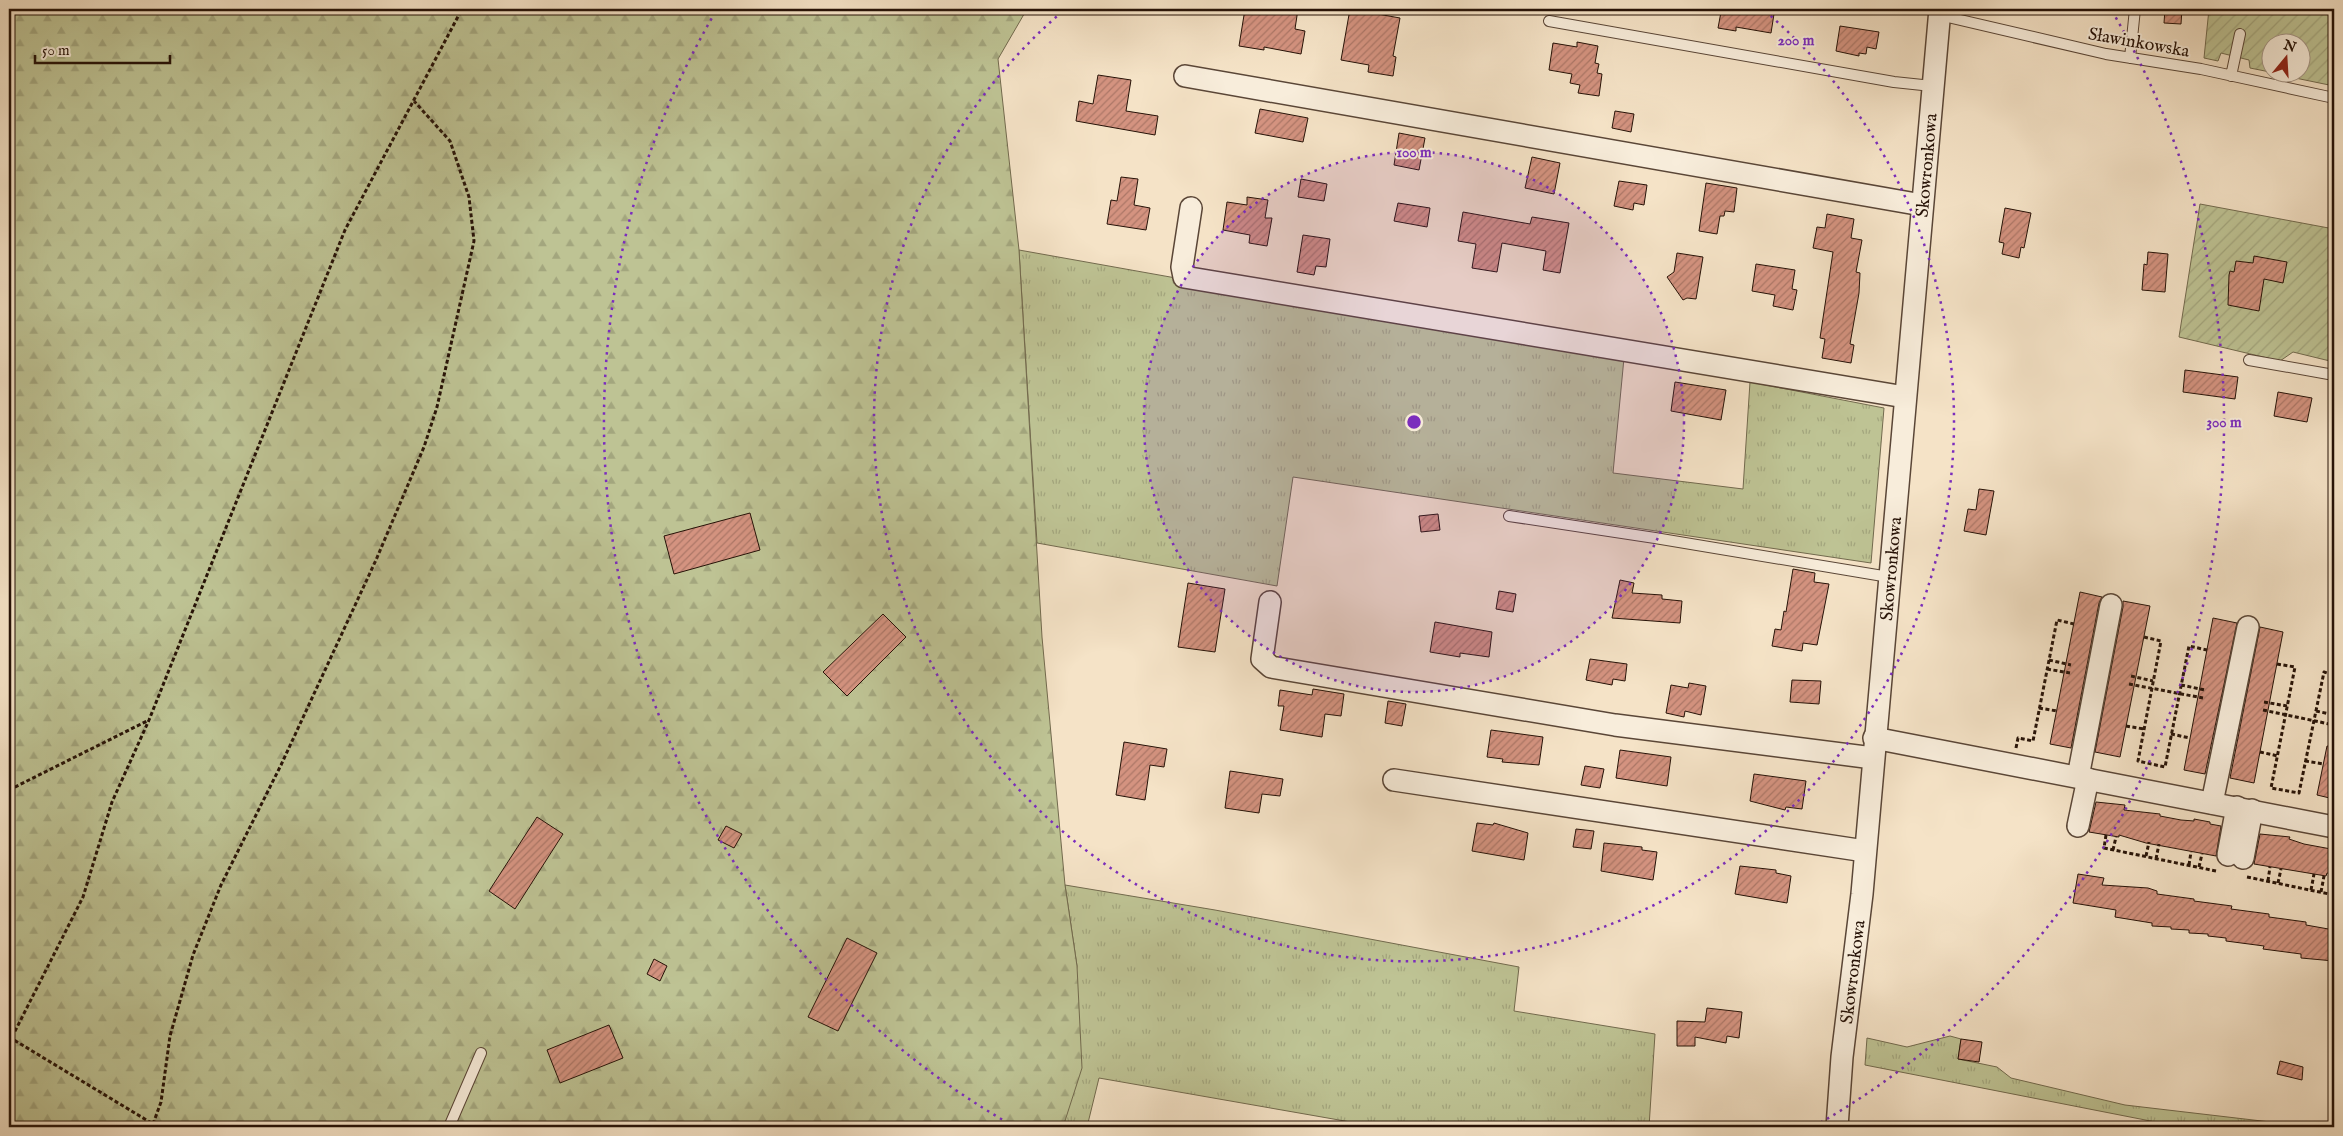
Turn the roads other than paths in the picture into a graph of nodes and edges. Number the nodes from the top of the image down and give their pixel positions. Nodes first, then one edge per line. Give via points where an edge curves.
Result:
1 (2135, 9) edge
2 (1940, 12) edge
3 (1549, 21) dead end
4 (2240, 34) dead end
5 (2130, 58) junction
6 (1184, 76) dead end
7 (2231, 76) junction
8 (1932, 86) junction
9 (2334, 98) edge
10 (1922, 205) junction
11 (1192, 208) dead end
12 (2248, 360) dead end
13 (2334, 375) edge
14 (1905, 397) junction
15 (1509, 516) dead end
16 (1889, 578) junction
17 (1270, 602) dead end
18 (2111, 605) dead end
19 (2248, 628) dead end
20 (1873, 748) junction
21 (2083, 778) junction
22 (1394, 780) dead end
23 (2212, 802) junction
24 (2245, 809) junction
25 (2078, 826) dead end
26 (2334, 827) edge
27 (1865, 851) junction
28 (2236, 857) dead end
29 (481, 1053) dead end
30 (449, 1127) edge
31 (1837, 1127) edge

1 - 5 lane
2 - 5 lane, Sławinkowska
2 - 8 street, Skowronkowa
3 - 8 lane
4 - 7 lane
5 - 7 lane, Sławinkowska
6 - 10 street
7 - 9 lane, Sławinkowska
8 - 10 street, Skowronkowa
10 - 14 street, Skowronkowa
11 - 14 street via 1182,266 1184,277
12 - 13 lane
14 - 16 street, Skowronkowa
15 - 16 lane
16 - 20 street, Skowronkowa
17 - 20 street via 1262,659 1271,668 1625,726
18 - 21 street
19 - 23 street
20 - 21 street
20 - 27 street, Skowronkowa
21 - 23 street
21 - 25 street
22 - 27 street
23 - 24 street
24 - 26 street
24 - 28 street
27 - 31 street, Skowronkowa
29 - 30 lane

